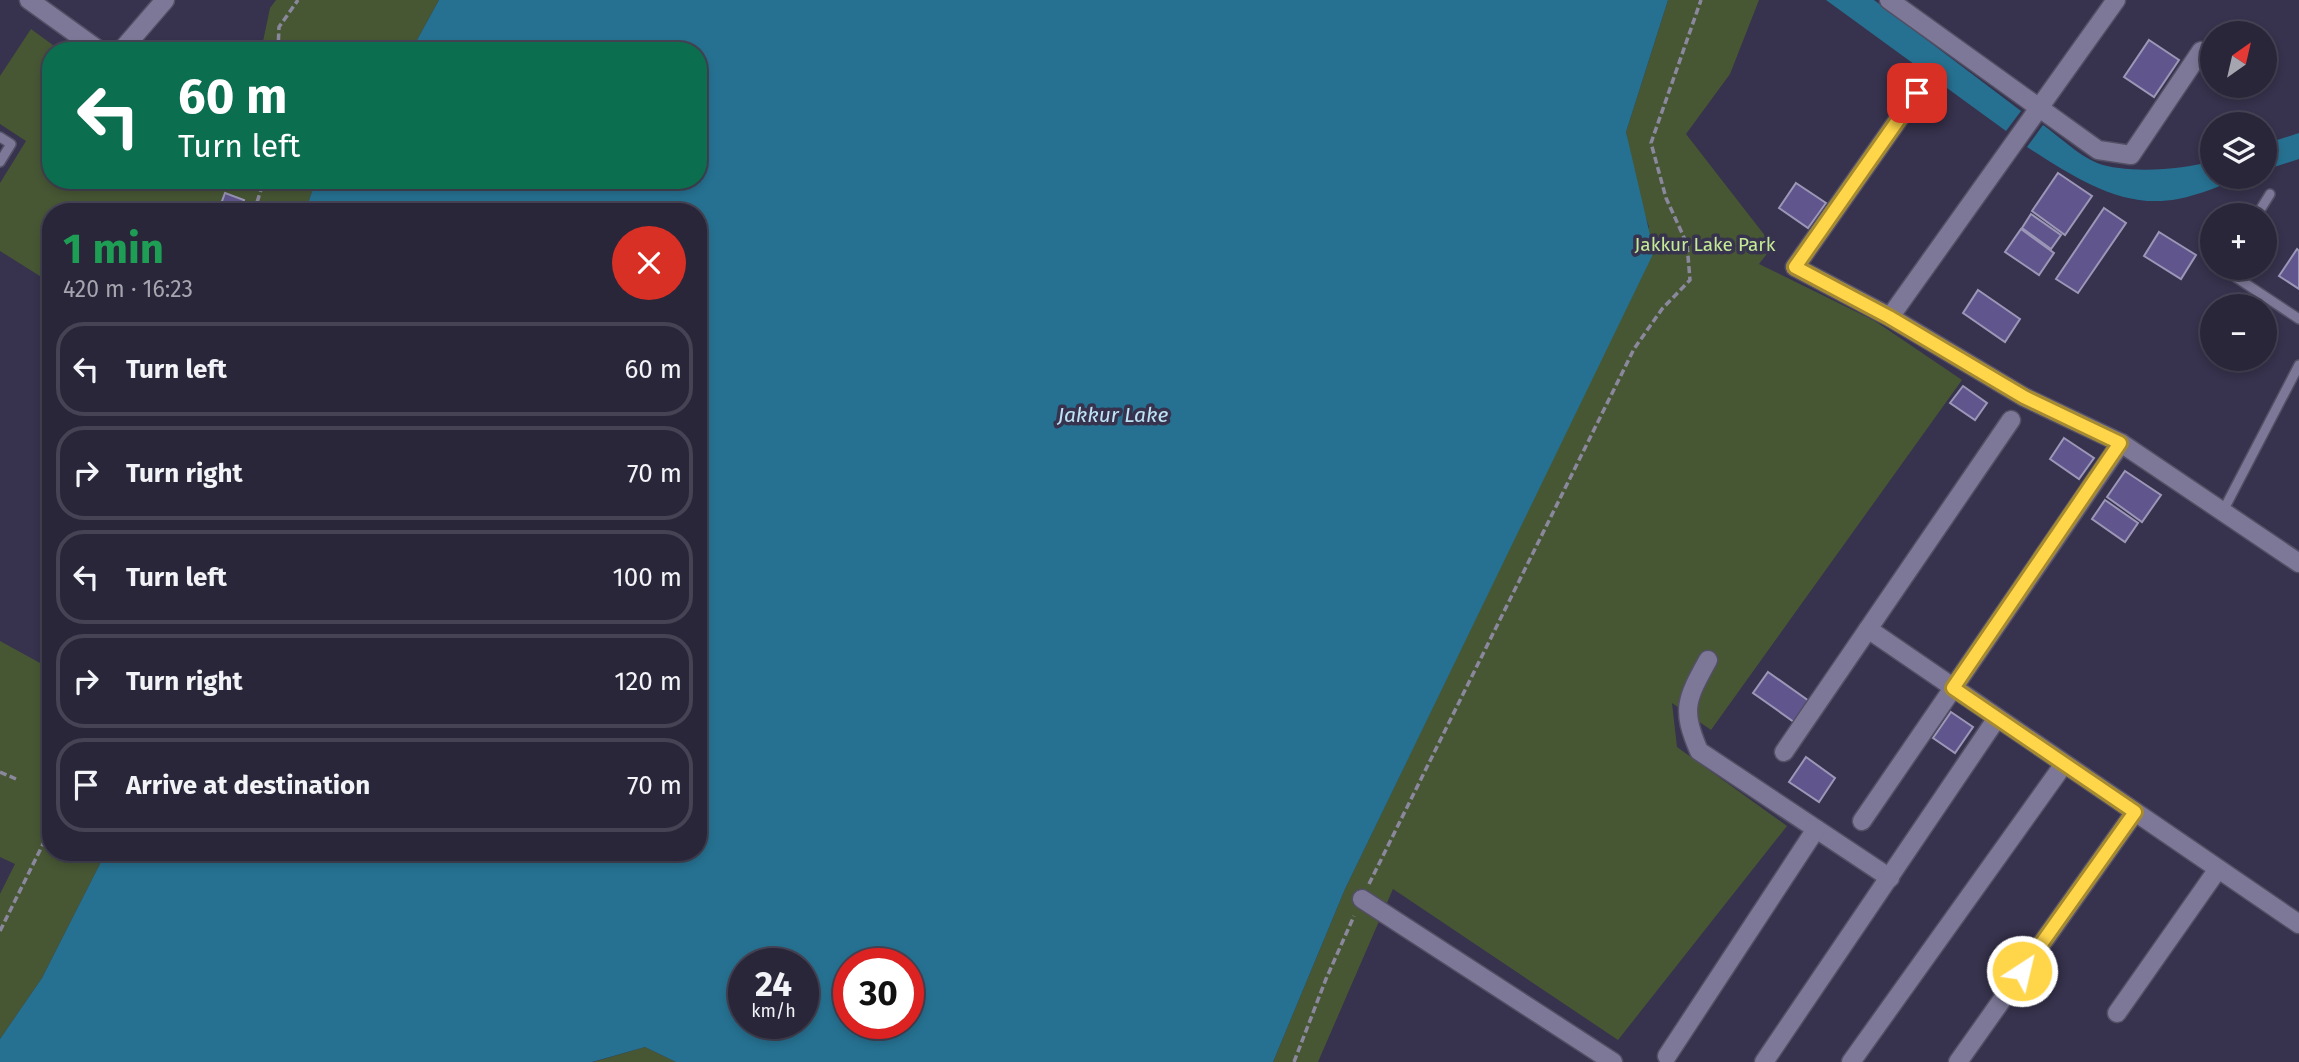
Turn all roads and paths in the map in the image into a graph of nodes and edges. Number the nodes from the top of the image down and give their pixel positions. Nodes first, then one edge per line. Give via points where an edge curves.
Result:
1 (164, 0) edge
2 (298, 0) edge
3 (1701, 0) edge
4 (1889, 0) edge
5 (2116, 0) edge
6 (39, 3) edge
7 (89, 42) edge
8 (129, 42) edge
9 (278, 42) edge
10 (2200, 52) edge
11 (1917, 93) dead end
12 (2039, 108) junction
13 (0, 137) edge
14 (0, 162) edge
15 (2270, 194) dead end
16 (2264, 203) edge
17 (2238, 280) edge
18 (1889, 317) junction
19 (2299, 319) edge
20 (2299, 365) edge
21 (2011, 420) dead end
22 (2120, 443) junction
23 (2224, 509) junction
24 (2298, 559) edge
25 (1868, 629) junction
26 (1708, 660) dead end
27 (1953, 688) junction
28 (1997, 718) junction
29 (1784, 752) dead end
30 (2064, 764) junction
31 (0, 772) edge
32 (16, 779) dead end
33 (2135, 812) junction
34 (1862, 821) dead end
35 (1816, 829) junction
36 (42, 846) edge
37 (2218, 869) junction
38 (1890, 878) junction
39 (1362, 899) junction
40 (2299, 924) edge
41 (0, 931) edge
42 (2117, 1013) dead end
43 (1667, 1056) dead end
44 (1294, 1062) edge
45 (1613, 1062) edge
46 (1764, 1062) edge
47 (1851, 1062) edge
48 (1958, 1062) edge

1 - 8 street
2 - 9 path via 279,27
3 - 39 path via 1651,143 1666,198 1686,244 1690,280 1634,349
4 - 12 street
5 - 12 street
6 - 7 street
10 - 12 street via 2131,155 2098,150
11 - 18 street via 1795,267
12 - 18 street
13 - 14 lane via 11,144
15 - 16 lane
17 - 19 lane
18 - 22 street via 2024,397
20 - 23 lane
21 - 25 street
22 - 23 street
22 - 27 street
23 - 24 street
25 - 27 street
25 - 29 street
26 - 35 street via 1690,693 1687,722 1699,751
27 - 28 street
27 - 34 street
28 - 30 street
28 - 38 street
30 - 33 street
30 - 47 street
31 - 32 path
33 - 37 street
33 - 48 street
35 - 38 street
35 - 43 street
36 - 41 path
37 - 40 street
37 - 42 street
38 - 46 street
39 - 44 path
39 - 45 street

